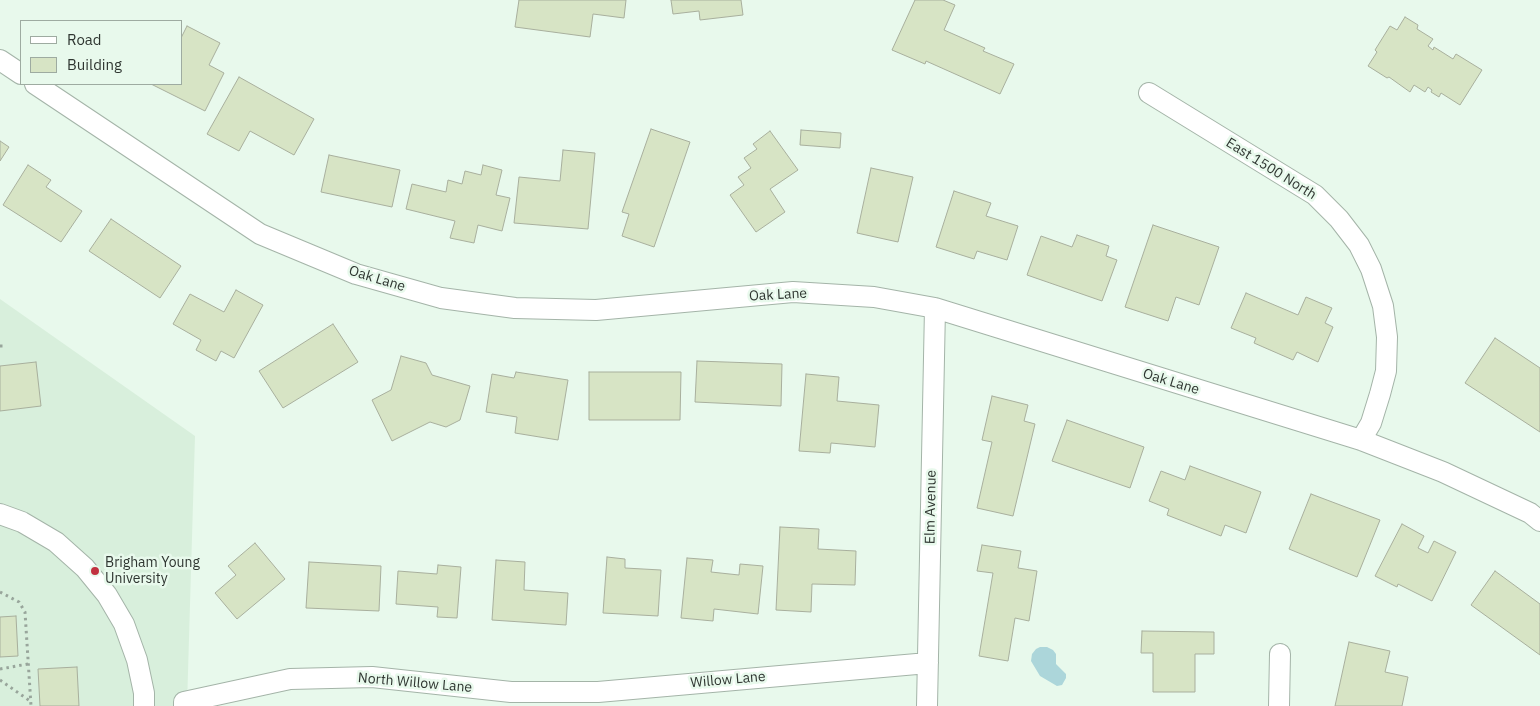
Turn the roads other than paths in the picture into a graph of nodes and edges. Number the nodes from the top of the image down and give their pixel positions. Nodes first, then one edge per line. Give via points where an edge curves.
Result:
1 (0, 60) edge
2 (20, 73) edge
3 (36, 85) edge
4 (1149, 93) dead end
5 (935, 308) junction
6 (1361, 440) junction
7 (0, 514) edge
8 (1540, 521) edge
9 (1280, 654) dead end
10 (928, 663) junction
11 (528, 692) joint
12 (184, 704) edge
13 (144, 706) edge
14 (928, 706) edge
15 (1279, 706) edge

1 - 2 street
3 - 5 street, Oak Lane via 260,234 356,274 441,298 515,308 596,310 793,292 874,297
4 - 6 street, East 1500 North via 1315,196 1359,245 1383,306 1387,337 1386,371 1371,422
5 - 6 street, Oak Lane
5 - 10 street, Elm Avenue
6 - 8 street, Oak Lane via 1443,472 1530,513
7 - 13 street via 22,522 56,542 85,568 107,595 124,624 138,660
9 - 15 street
10 - 11 street, Willow Lane via 598,692
10 - 14 street, Elm Avenue
11 - 12 street, North Willow Lane via 372,677 290,680

